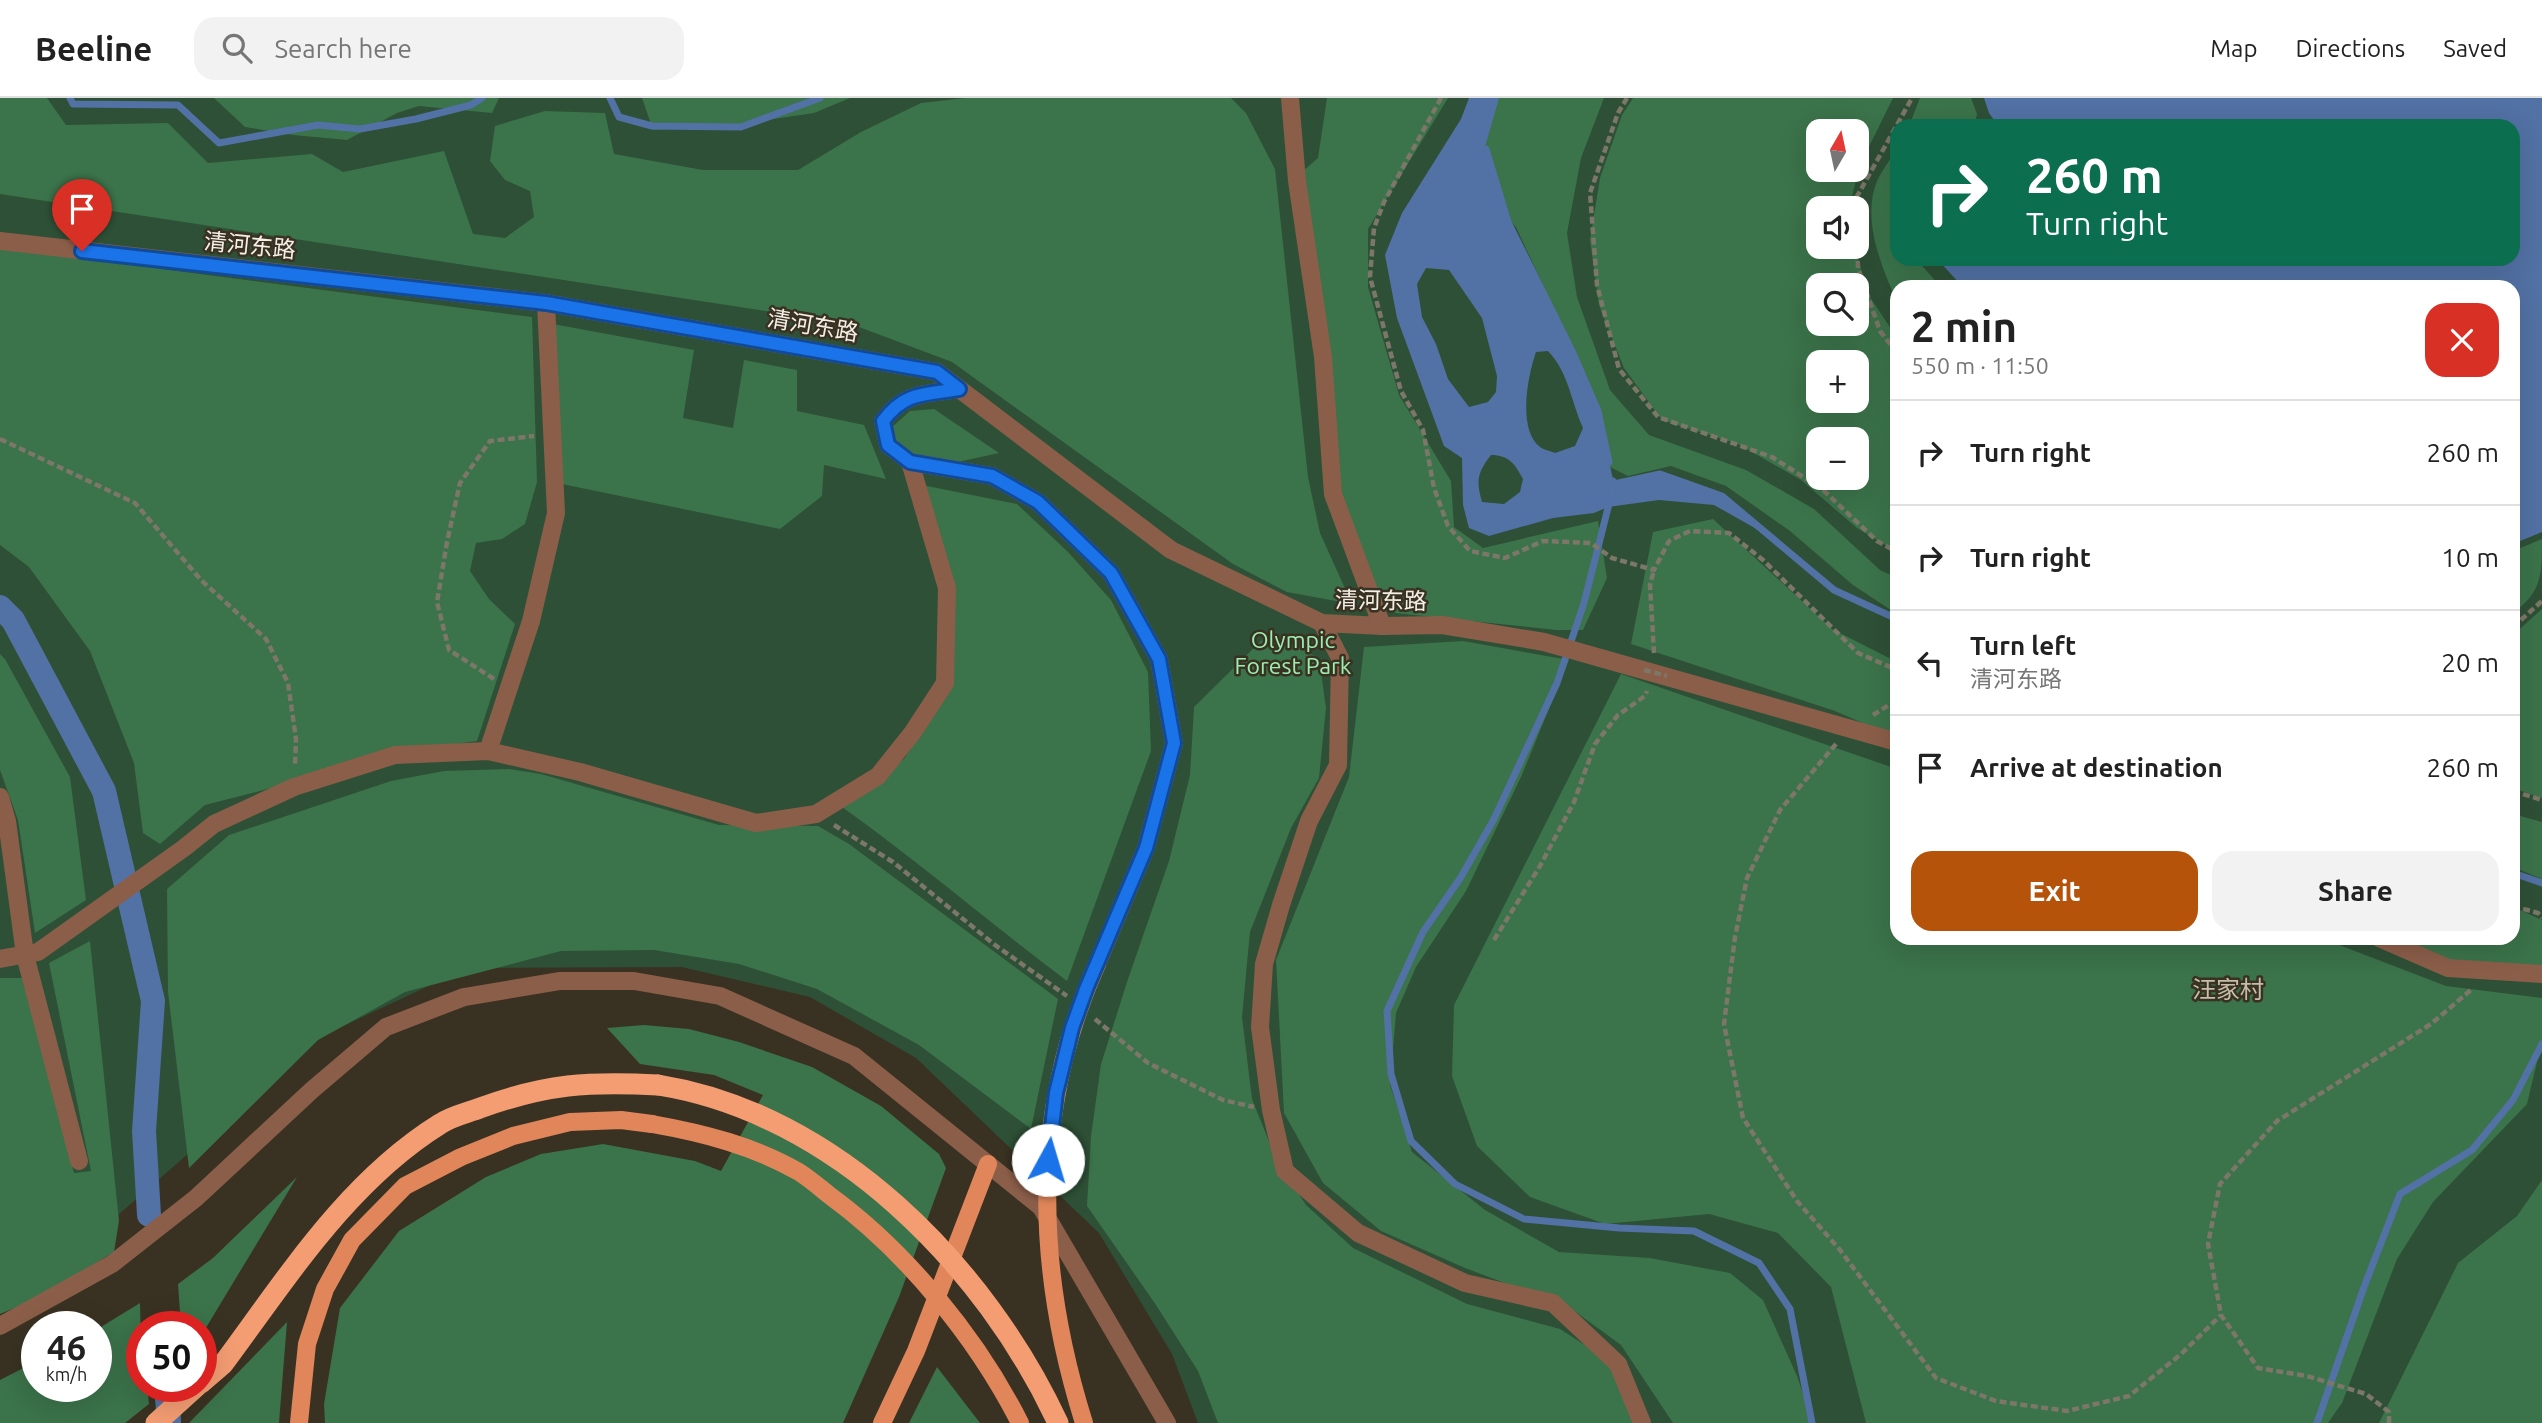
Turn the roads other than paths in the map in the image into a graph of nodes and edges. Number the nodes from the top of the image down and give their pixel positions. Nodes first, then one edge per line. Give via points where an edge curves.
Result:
1 (1290, 98) edge
2 (0, 241) edge
3 (546, 303) junction
4 (959, 389) junction
5 (910, 462) junction
6 (1322, 623) junction
7 (1381, 626) junction
8 (1890, 740) edge
9 (488, 751) junction
10 (0, 797) edge
11 (2395, 945) edge
12 (32, 954) junction
13 (0, 958) edge
14 (1097, 964) joint
15 (2542, 974) edge
16 (79, 1161) dead end
17 (988, 1164) junction
18 (0, 1326) edge
19 (217, 1369) edge
20 (179, 1402) edge
21 (156, 1423) edge
22 (299, 1423) edge
23 (882, 1423) edge
24 (1020, 1423) edge
25 (1058, 1423) edge
26 (1084, 1423) edge
27 (1167, 1423) edge
28 (1642, 1423) edge

1 - 7 street via 1297,181 1323,357 1333,494
2 - 3 street, 清河东路
3 - 4 street, 清河东路 via 937,372
3 - 9 street via 556,513 531,621
4 - 5 street via 907,398 883,421 888,445
4 - 6 street, 清河东路 via 1171,550
5 - 9 street via 947,588 945,683 878,776 816,814 755,823 580,772
5 - 14 street via 992,476 1038,502 1111,573 1159,659 1174,743 1146,848
6 - 7 street, 清河东路
6 - 28 street via 1340,657 1338,765 1309,821 1264,964 1260,1027 1285,1171 1358,1233 1465,1283 1553,1303 1618,1364
7 - 8 street, 清河东路 via 1442,625 1544,642
9 - 12 street via 395,755 294,787 214,824
10 - 12 street
11 - 15 street via 2448,968
12 - 13 street
12 - 16 street
14 - 26 main road, bridge via 1064,1059 1048,1160 1049,1249 1056,1316
17 - 18 street via 853,1056 720,996 634,981 559,981 464,998 386,1027 196,1198 112,1264
17 - 23 main road via 916,1351
17 - 27 street via 1041,1207
19 - 25 highway, bridge via 355,1192 442,1122 517,1095 566,1085 658,1085 721,1101 785,1128 853,1171 897,1206 987,1303
20 - 21 highway
22 - 24 main road, bridge via 307,1345 324,1289 352,1240 405,1186 513,1136 570,1122 621,1120 692,1131 737,1144 799,1172 850,1210 918,1275 973,1346

